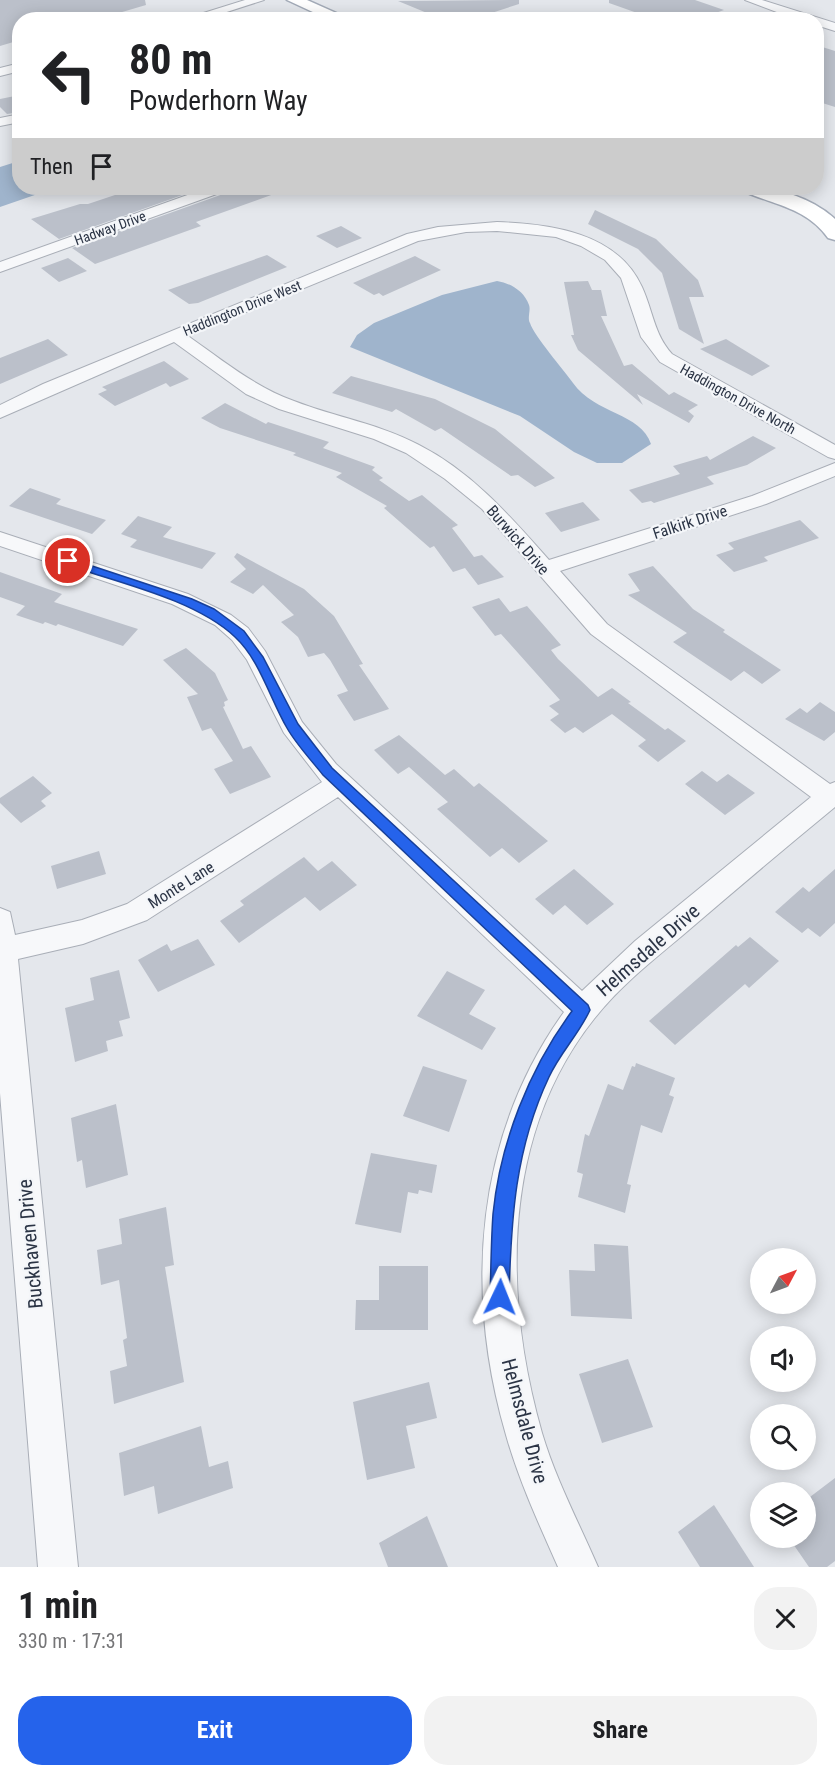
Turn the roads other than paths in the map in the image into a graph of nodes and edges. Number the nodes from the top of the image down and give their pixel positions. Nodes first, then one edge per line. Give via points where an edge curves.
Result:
1 (258, 0) edge
2 (294, 0) edge
3 (321, 0) edge
4 (752, 0) edge
5 (215, 12) edge
6 (335, 12) edge
7 (343, 12) edge
8 (787, 12) edge
9 (201, 195) edge
10 (770, 195) edge
11 (806, 195) edge
12 (835, 206) edge
13 (491, 226) joint
14 (834, 229) edge
15 (0, 267) edge
16 (175, 335) junction
17 (0, 412) edge
18 (835, 453) edge
19 (835, 469) edge
20 (0, 539) edge
21 (543, 569) junction
22 (340, 783) junction
23 (832, 794) edge
24 (2, 935) edge
25 (582, 1010) junction
26 (58, 1567) edge
27 (578, 1567) edge

1 - 5 street
2 - 6 main road
3 - 7 main road
4 - 8 street
9 - 15 street, Hadway Drive
10 - 14 main road via 814,212
11 - 12 main road
13 - 16 street, Haddington Drive West via 448,229 413,237
13 - 18 street, Haddington Drive North via 554,233 600,251 628,277 648,336 666,358
16 - 17 street, Haddington Drive West
16 - 21 street, Burwick Drive via 264,395 381,435 425,456 489,506
19 - 21 street, Falkirk Drive via 759,500
20 - 22 street via 180,599 223,621 240,634 257,657 293,727
21 - 23 street, Burwick Drive via 624,650
22 - 24 street, Monte Lane via 161,899 128,916 83,932
22 - 25 street
23 - 25 street, Helmsdale Drive via 624,968
24 - 26 street, Buckhaven Drive
25 - 27 street, Helmsdale Drive via 542,1074 513,1151 502,1213 499,1282 504,1341 525,1435 561,1533

